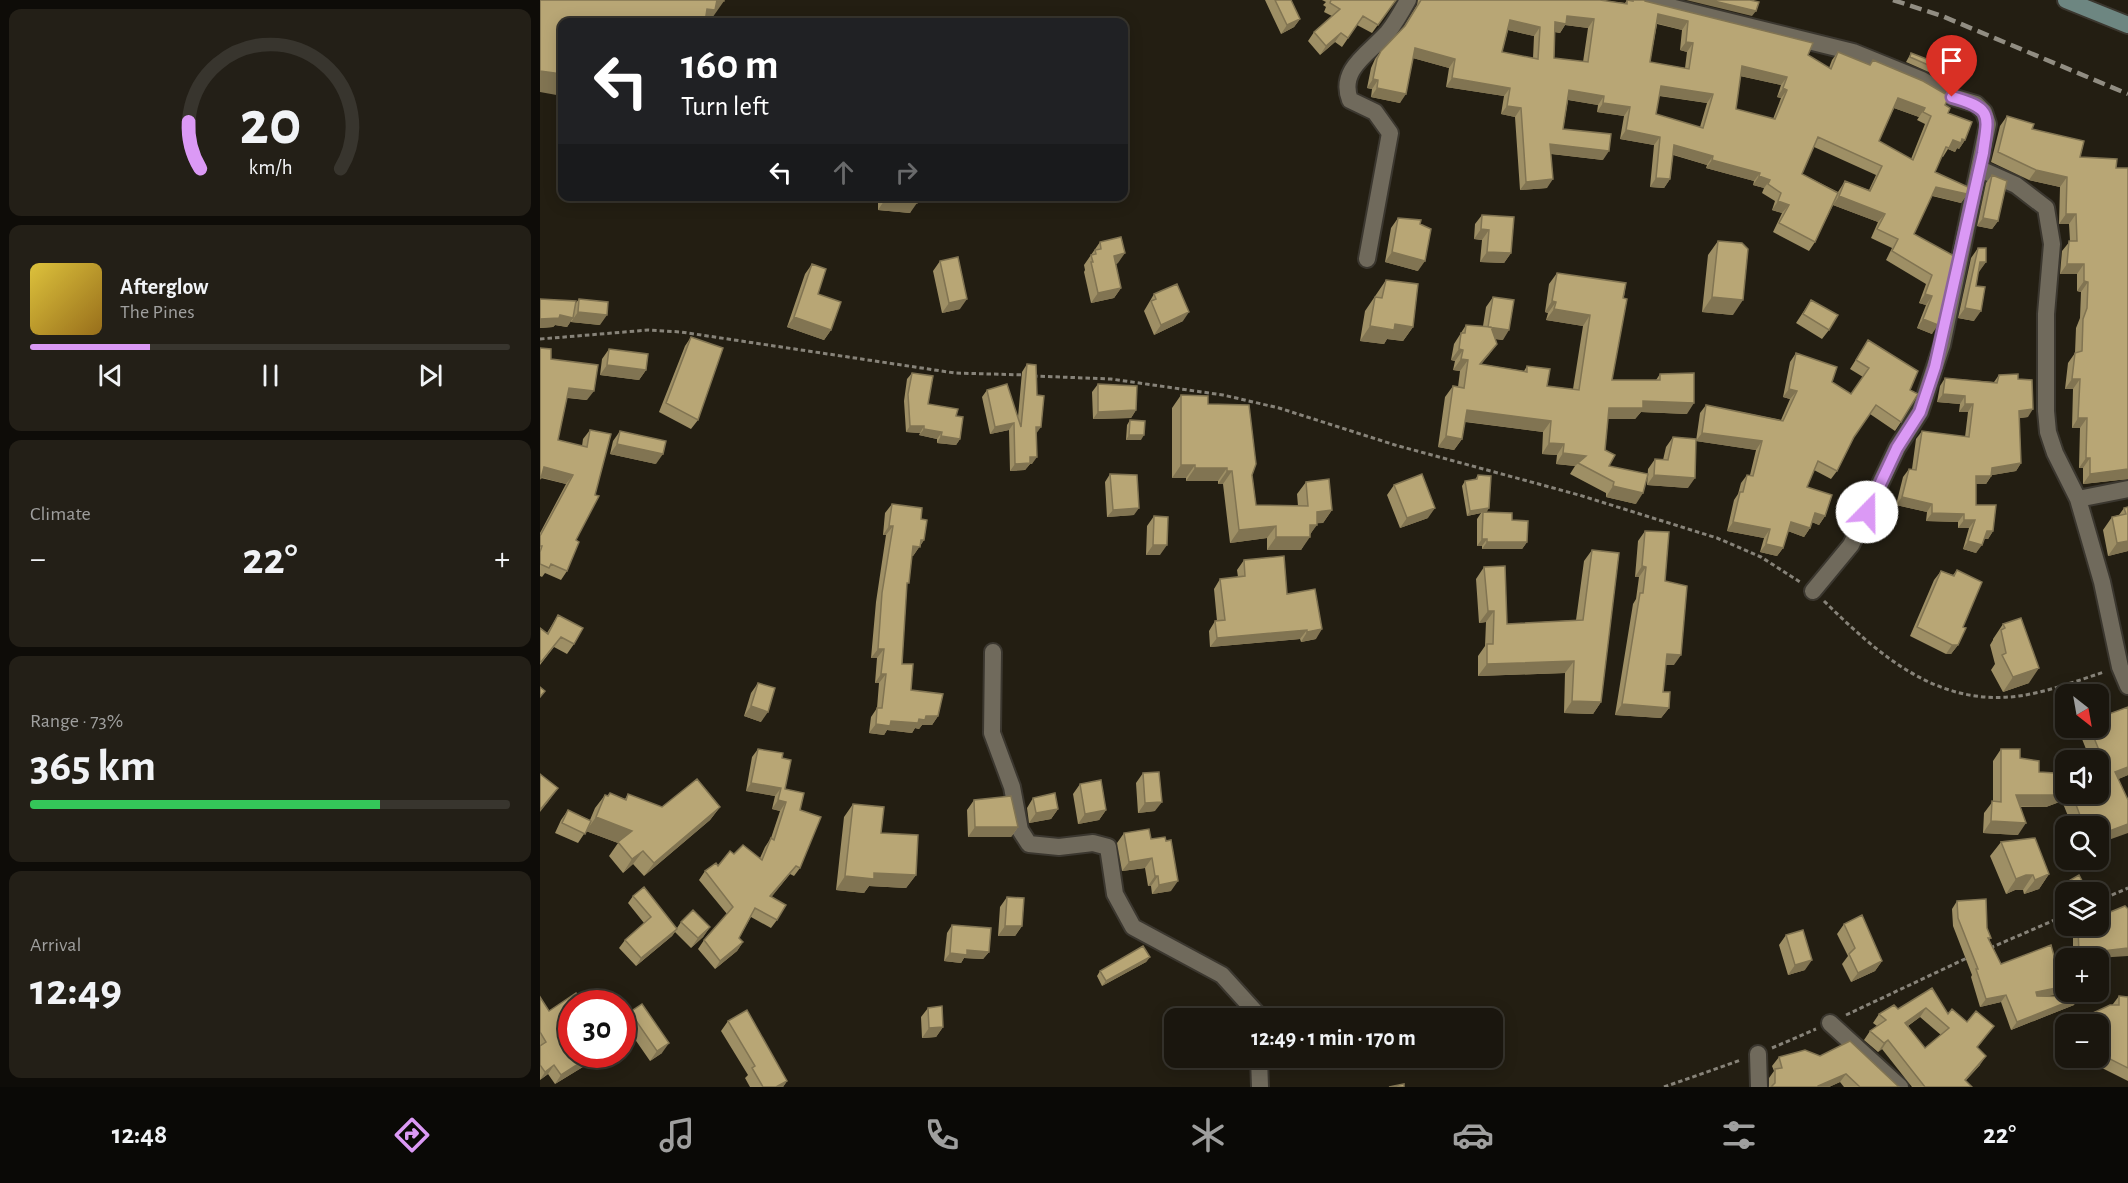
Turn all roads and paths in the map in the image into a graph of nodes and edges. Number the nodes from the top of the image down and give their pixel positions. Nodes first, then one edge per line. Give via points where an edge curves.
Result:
1 (1408, 0) edge
2 (1642, 0) edge
3 (2066, 0) edge
4 (2128, 25) edge
5 (1980, 169) junction
6 (1367, 259) dead end
7 (540, 339) edge
8 (2128, 489) edge
9 (2078, 498) junction
10 (1813, 591) junction
11 (993, 652) dead end
12 (2120, 667) junction
13 (2128, 686) edge
14 (2128, 888) edge
15 (2109, 896) edge
16 (2055, 920) edge
17 (1989, 948) edge
18 (1967, 958) dead end
19 (1251, 1008) edge
20 (1830, 1023) junction
21 (1758, 1054) junction
22 (1259, 1068) edge
23 (1260, 1087) edge
24 (1664, 1087) edge
25 (1759, 1087) edge
26 (1900, 1087) edge

1 - 6 street via 1388,32 1349,74 1346,90 1350,100 1376,112 1390,133
2 - 5 street via 1853,52 1976,104 1988,124
3 - 4 main road
5 - 9 street via 2016,185 2046,208 2052,244 2046,314 2046,411 2055,453
5 - 10 street via 1942,345 1920,412 1897,448 1851,545
7 - 10 path via 648,330 681,332 955,373 1111,379 1223,395 1279,408 1717,538 1761,557
8 - 9 street
9 - 12 street via 2102,582
10 - 12 path via 1899,665 1939,689 1963,695 2020,696
11 - 19 street via 992,733 1012,787 1020,830 1029,844 1059,847 1094,843 1108,848 1115,894 1133,927 1222,975
12 - 13 street
14 - 15 path
16 - 17 path
18 - 20 path
20 - 21 path
20 - 26 street
21 - 24 path
21 - 25 street
22 - 23 street

